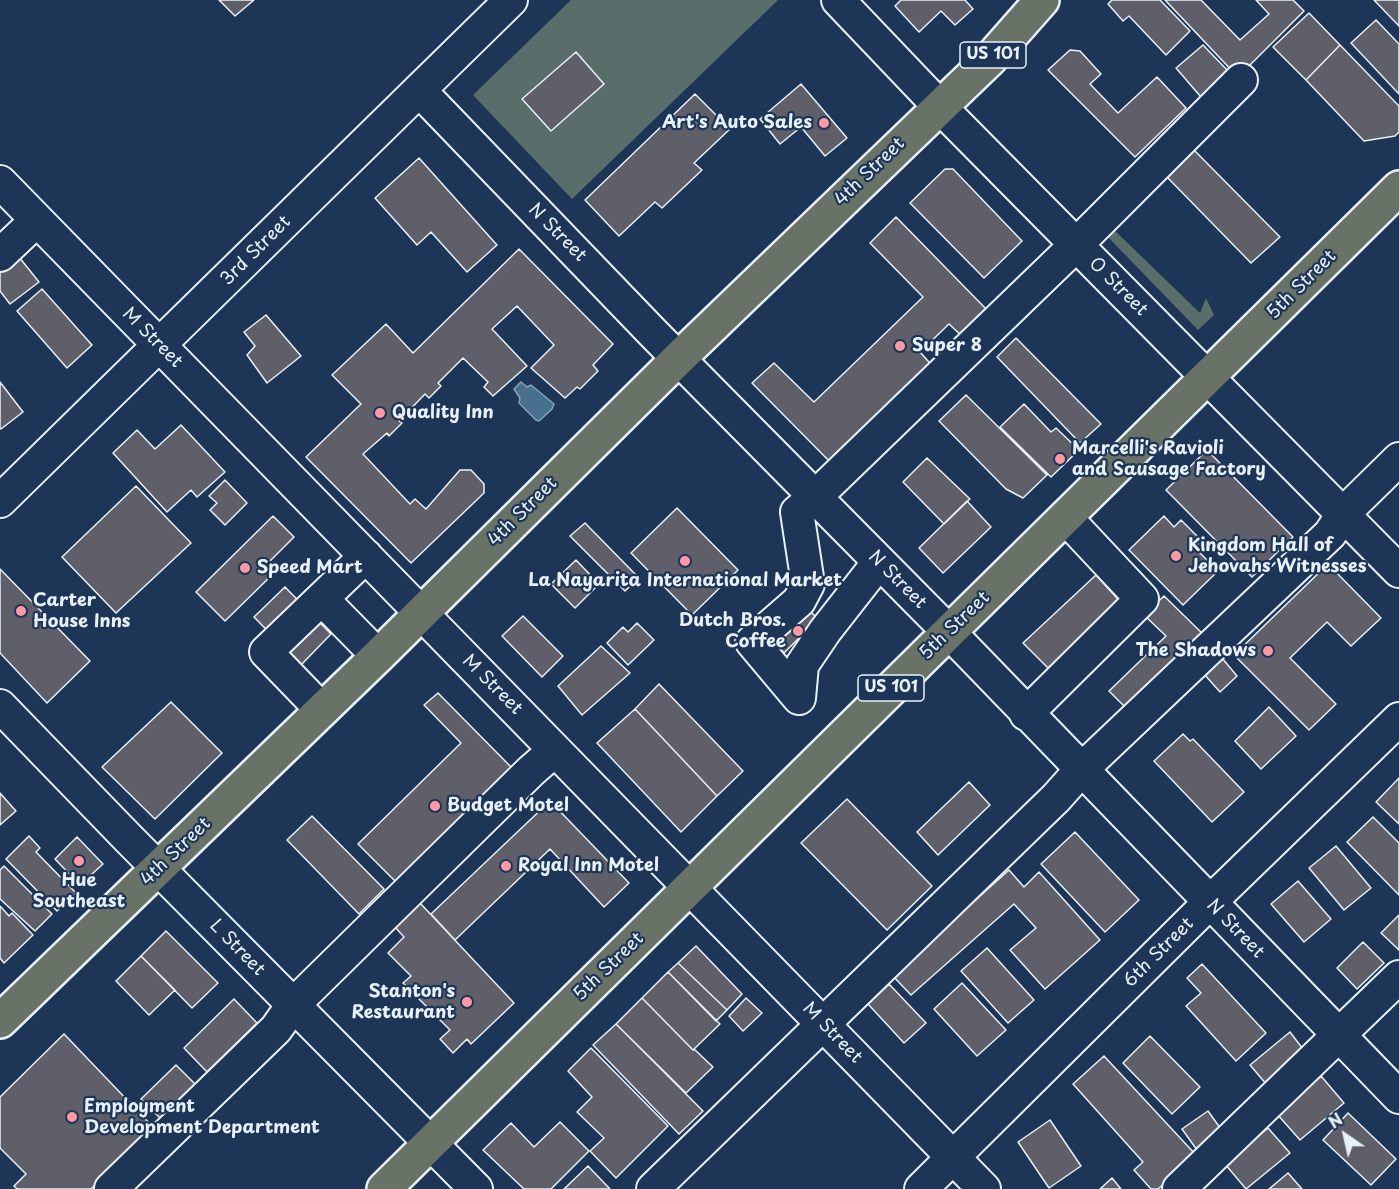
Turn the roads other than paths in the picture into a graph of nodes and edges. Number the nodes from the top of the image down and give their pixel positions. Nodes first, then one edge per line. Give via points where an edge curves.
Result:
1 (511, 0) edge
2 (838, 0) edge
3 (1042, 0) edge
4 (1241, 80) dead end
5 (419, 90) junction
6 (939, 106) junction
7 (0, 182) edge
8 (1399, 189) edge
9 (37, 220) junction
10 (1076, 245) junction
11 (0, 255) edge
12 (159, 346) junction
13 (679, 358) junction
14 (1208, 378) junction
15 (1399, 459) edge
16 (0, 501) edge
17 (806, 505) junction
18 (1343, 514) junction
19 (1066, 519) junction
20 (366, 556) junction
21 (879, 562) junction
22 (1399, 572) edge
23 (322, 598) junction
24 (422, 613) junction
25 (949, 632) junction
26 (378, 656) junction
27 (0, 706) edge
28 (322, 710) junction
29 (1026, 714) junction
30 (1399, 719) edge
31 (555, 750) junction
32 (1080, 770) junction
33 (158, 869) junction
34 (690, 888) junction
35 (1210, 902) junction
36 (1399, 977) edge
37 (292, 1005) junction
38 (0, 1021) edge
39 (823, 1024) junction
40 (1339, 1036) junction
41 (1399, 1097) edge
42 (430, 1142) junction
43 (953, 1157) junction
44 (111, 1189) edge
45 (384, 1189) edge
46 (476, 1189) edge
47 (653, 1189) edge
48 (921, 1189) edge
49 (984, 1189) edge
50 (1179, 1189) edge

1 - 5 street, 3rd Street
2 - 6 street, O Street
3 - 6 highway, 4th Street / US 101 via 1007,41
4 - 10 street
5 - 12 street, 3rd Street
5 - 13 street, N Street
6 - 10 street, O Street
6 - 13 highway, 4th Street / US 101
7 - 9 street, M Street
8 - 14 highway, 5th Street / US 101
9 - 11 street
9 - 12 street, M Street
10 - 14 street, O Street
10 - 17 street
12 - 16 street, 3rd Street
12 - 20 street, M Street
13 - 17 street, N Street
13 - 24 highway, 4th Street / US 101
14 - 18 street, O Street
14 - 19 highway, 5th Street / US 101
15 - 18 street
17 - 21 street, N Street
17 - 21 street via 808,584 799,601 752,642 799,698 802,665
18 - 22 street, O Street
18 - 32 street via 1330,534
19 - 25 highway, 5th Street / US 101
19 - 29 street via 1142,600
20 - 23 street
20 - 24 street, M Street
21 - 25 street, N Street
23 - 26 street
23 - 28 street via 266,652
24 - 26 highway, 4th Street / US 101
24 - 31 street, M Street
25 - 29 street, N Street
25 - 34 highway, 5th Street / US 101
26 - 28 highway, 4th Street / US 101
27 - 33 street, L Street
28 - 33 highway, 4th Street / US 101
29 - 32 street, N Street
30 - 35 street, 6th Street
31 - 34 street, M Street
31 - 37 street
32 - 35 street, N Street
32 - 39 street via 1056,798
33 - 37 street, L Street
33 - 38 highway, 4th Street / US 101
34 - 39 street, M Street
34 - 42 highway, 5th Street / US 101
35 - 40 street, N Street
35 - 43 street, 6th Street
36 - 40 street
37 - 42 street, L Street
37 - 44 street via 276,1029
39 - 43 street, M Street
39 - 47 street
40 - 41 street, N Street
40 - 50 street
42 - 45 highway, 5th Street / US 101
42 - 46 street, L Street
43 - 48 street, 6th Street
43 - 49 street, M Street

